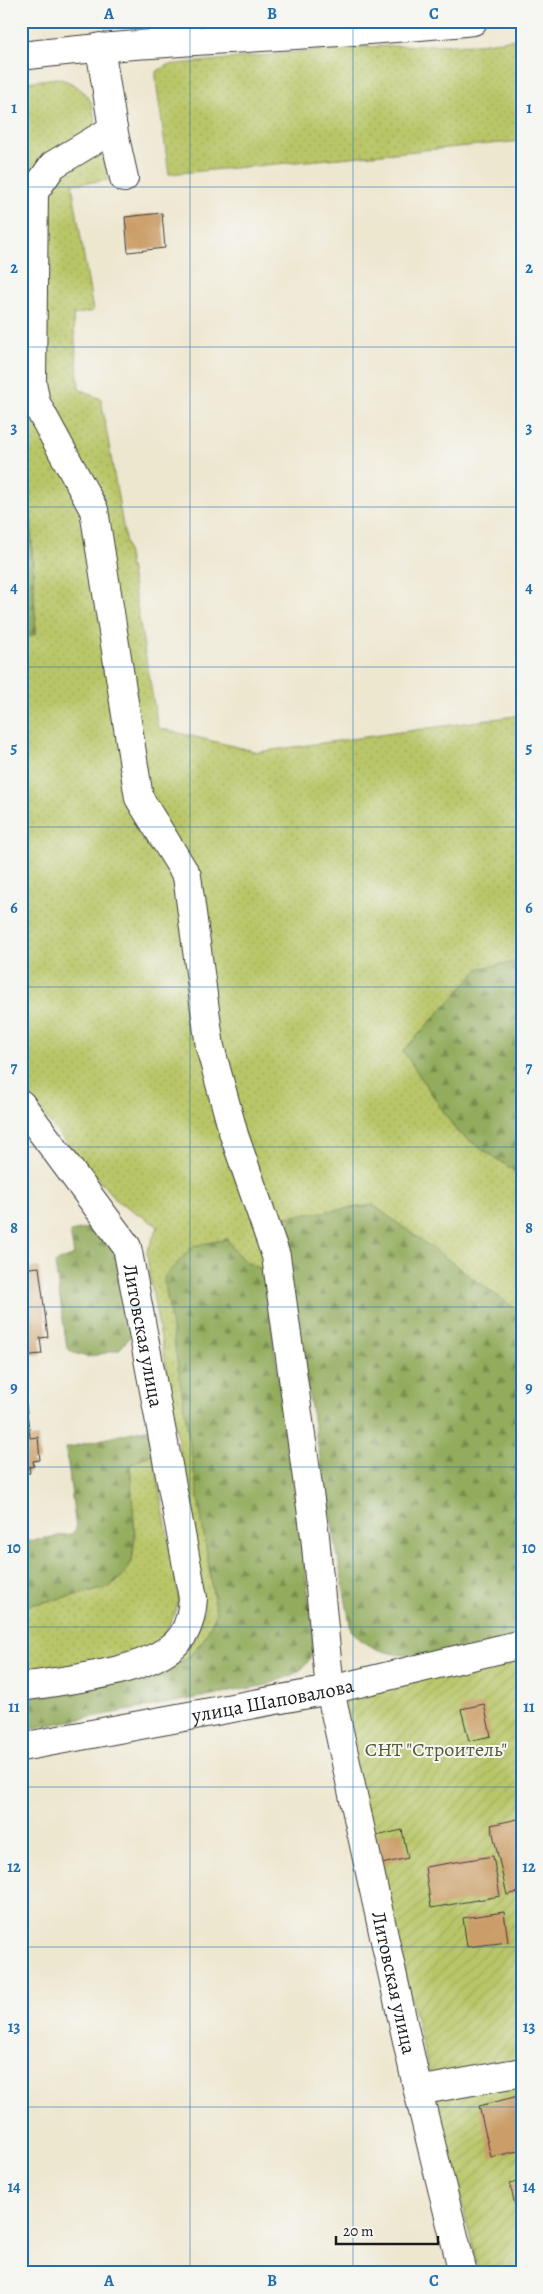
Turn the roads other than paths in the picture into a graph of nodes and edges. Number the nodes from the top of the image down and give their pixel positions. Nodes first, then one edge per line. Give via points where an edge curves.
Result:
1 (473, 21) edge
2 (376, 26) edge
3 (100, 46) junction
4 (21, 56) edge
5 (114, 129) junction
6 (124, 178) dead end
7 (21, 1104) edge
8 (522, 1644) edge
9 (21, 1687) edge
10 (330, 1690) junction
11 (21, 1747) edge
12 (522, 2072) edge
13 (418, 2090) junction
14 (463, 2273) edge

1 - 2 street
2 - 3 street
3 - 4 street
3 - 5 street
5 - 6 street
5 - 10 street, Литовская улица via 53,165 34,192 32,382 36,403 94,510 138,798 187,876 210,1047 234,1135 276,1256 315,1536
7 - 9 street, Литовская улица via 128,1246 193,1598 191,1618 183,1635 171,1648 152,1659 106,1673
8 - 10 street, улица Шаповалова
10 - 11 street, улица Шаповалова
10 - 13 street, Литовская улица
12 - 13 street
13 - 14 street, Литовская улица

